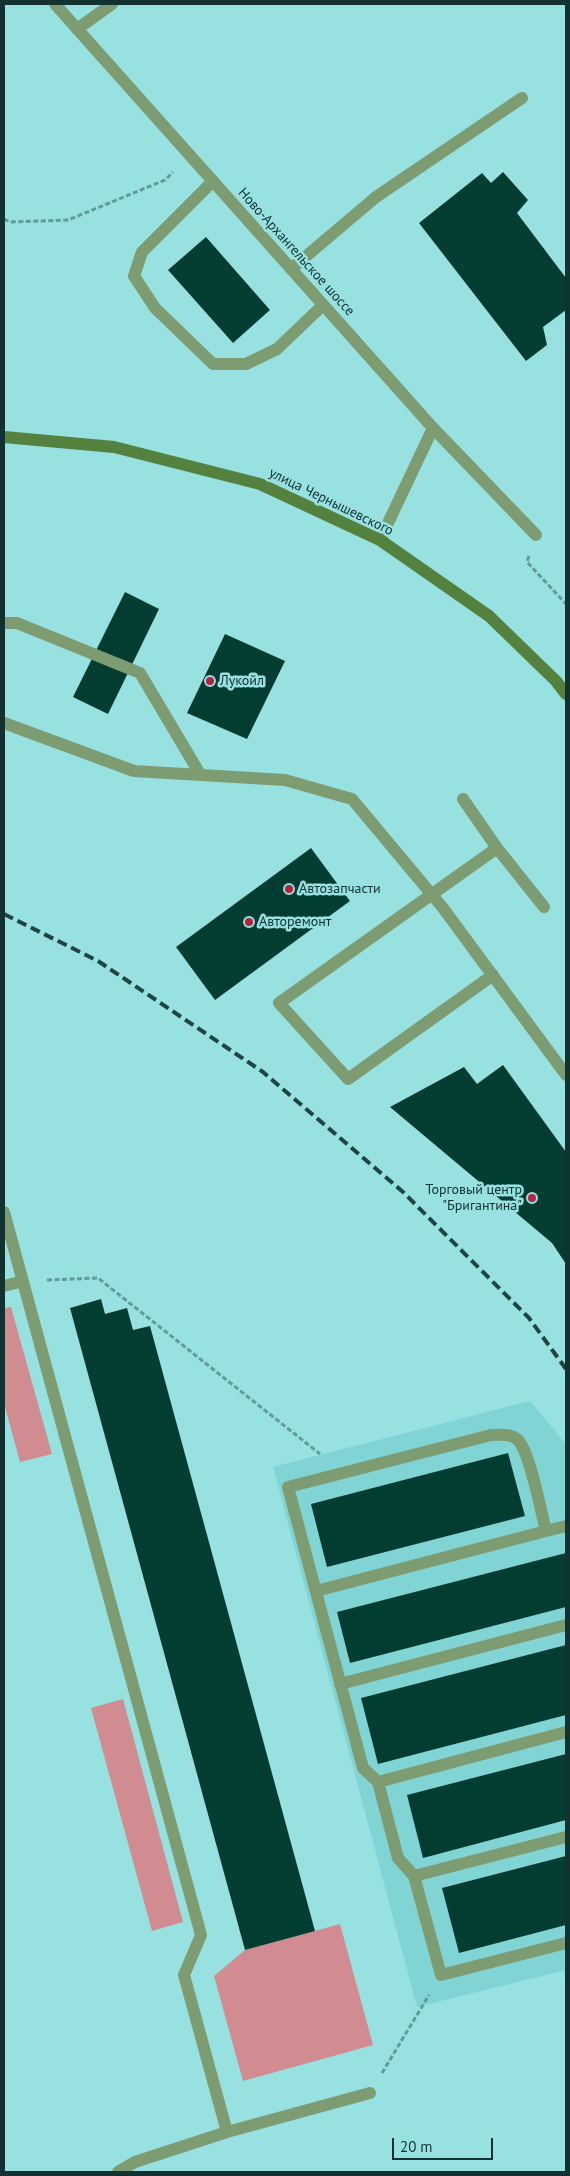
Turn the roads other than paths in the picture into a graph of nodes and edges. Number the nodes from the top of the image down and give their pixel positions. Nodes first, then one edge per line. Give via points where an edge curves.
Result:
1 (55, 4) edge
2 (112, 4) edge
3 (77, 29) junction
4 (522, 98) dead end
5 (213, 181) junction
6 (291, 269) junction
7 (323, 305) junction
8 (433, 428) junction
9 (4, 437) edge
10 (536, 535) road end
11 (380, 540) junction
12 (4, 623) edge
13 (566, 694) edge
14 (4, 724) edge
15 (200, 774) junction
16 (463, 799) dead end
17 (497, 848) junction
18 (432, 894) junction
19 (544, 907) dead end
20 (492, 975) junction
21 (566, 1075) edge
22 (4, 1212) edge
23 (23, 1281) junction
24 (4, 1286) edge
25 (566, 1526) edge
26 (546, 1530) junction
27 (316, 1591) junction
28 (566, 1625) edge
29 (340, 1684) junction
30 (566, 1732) edge
31 (378, 1782) junction
32 (566, 1838) edge
33 (414, 1876) junction
34 (566, 1943) edge
35 (370, 2093) road end
36 (227, 2132) junction
37 (118, 2172) edge

1 - 3 street, Ново-Архангельское шоссе
2 - 3 street
3 - 5 street, Ново-Архангельское шоссе
4 - 6 street via 376,197
5 - 6 street, Ново-Архангельское шоссе
5 - 7 street via 142,252 134,276 155,308 213,364 246,364 277,348
6 - 7 street, Ново-Архангельское шоссе
7 - 8 street, Ново-Архангельское шоссе
8 - 10 street, Ново-Архангельское шоссе
8 - 11 street
9 - 11 main road, улица Чернышевского via 114,447 260,484
11 - 13 main road, улица Чернышевского via 489,616
12 - 15 street via 17,623 140,673
14 - 15 street via 134,771
15 - 18 street via 285,780 352,799
16 - 17 street
17 - 18 street
17 - 19 street
18 - 20 street
18 - 20 street via 279,1003 348,1079
20 - 21 street
22 - 23 street
23 - 24 street
23 - 36 street via 201,1935 184,1975
25 - 26 street
26 - 27 street
26 - 27 street via 525,1453 518,1440 507,1435 491,1435 288,1487
27 - 29 street
28 - 29 street
29 - 31 street via 363,1768
30 - 31 street
31 - 33 street via 398,1858
32 - 33 street
33 - 34 street via 441,1975
35 - 36 street
36 - 37 street via 135,2162

